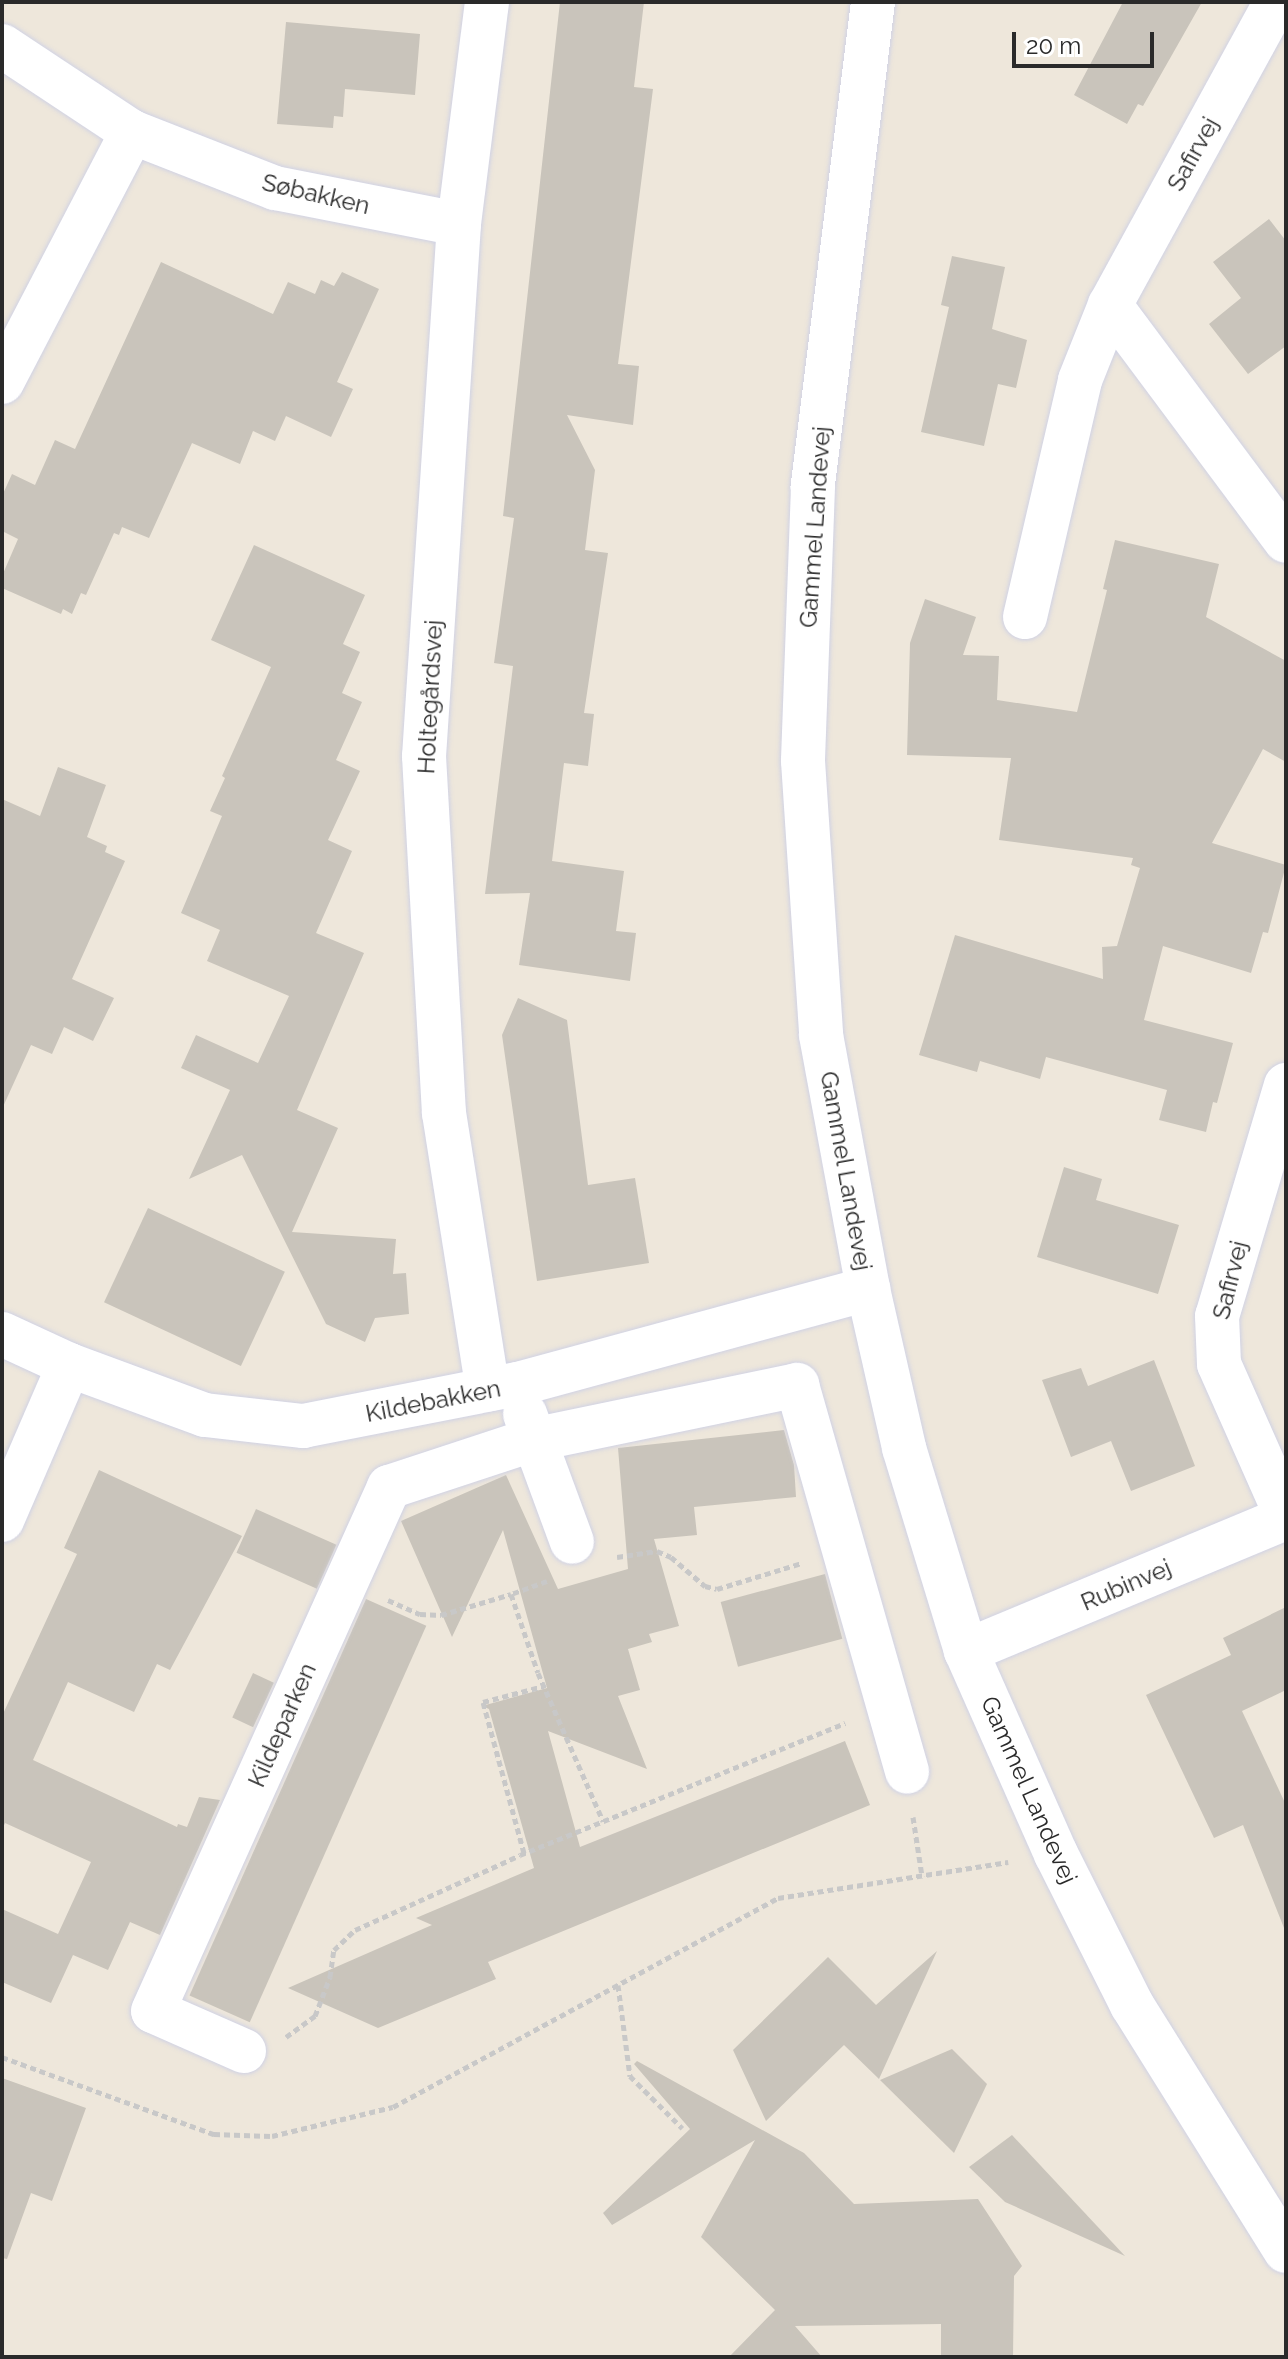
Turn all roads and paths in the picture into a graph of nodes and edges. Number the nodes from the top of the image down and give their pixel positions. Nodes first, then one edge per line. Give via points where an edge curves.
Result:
1 (487, 2) edge
2 (873, 2) edge
3 (1276, 2) edge
4 (2, 46) edge
5 (132, 132) junction
6 (459, 224) junction
7 (1110, 305) junction
8 (2, 382) edge
9 (1286, 541) edge
10 (1025, 617) dead end
11 (1286, 1085) edge
12 (868, 1289) junction
13 (2, 1334) edge
14 (69, 1365) junction
15 (503, 1387) junction
16 (532, 1440) junction
17 (1286, 1517) edge
18 (2, 1520) edge
19 (844, 1550) junction
20 (578, 1560) junction
21 (346, 1582) junction
22 (511, 1594) junction
23 (966, 1651) junction
24 (544, 1686) junction
25 (888, 1707) junction
26 (907, 1772) joint
27 (603, 1821) junction
28 (524, 1853) junction
29 (1056, 1854) junction
30 (922, 1876) junction
31 (618, 1985) junction
32 (244, 2051) joint
33 (2, 2057) edge
34 (682, 2128) dead end
35 (1286, 2251) edge

1 - 6 street, Holtegårdsvej
2 - 12 street, Gammel Landevej via 813,487 803,761 821,1035
3 - 7 street, Safirvej
4 - 5 street, Søbakken
5 - 6 street, Søbakken via 275,188
5 - 8 street
6 - 15 street, Holtegårdsvej via 424,756 444,1113
7 - 9 street
7 - 10 street, Safirvej via 1080,380
11 - 17 street, Safirvej via 1217,1316 1219,1364
12 - 15 street, Kildebakken
12 - 23 street, Gammel Landevej via 904,1448
13 - 14 street, Kildebakken
14 - 15 street, Kildebakken via 205,1415 303,1426
14 - 18 street
15 - 16 street
16 - 19 street, Kildeparken via 797,1385
16 - 20 street
16 - 21 street, Kildeparken via 389,1487
17 - 23 street, Rubinvej
19 - 20 path via 717,1589 657,1551
19 - 25 street, Kildeparken
20 - 22 path
21 - 22 path via 420,1614 456,1612
21 - 32 street, Kildeparken via 153,2011
22 - 24 path
23 - 29 street, Gammel Landevej
24 - 27 path
24 - 28 path via 483,1702
25 - 26 street, Kildeparken
25 - 27 path
26 - 30 path
27 - 28 path
28 - 32 path via 355,1930 334,1950 315,2016 276,2044
29 - 30 path
29 - 35 street, Gammel Landevej via 1132,2005
30 - 31 path via 778,1898
31 - 33 path via 393,2107 272,2136 214,2134
31 - 34 path via 630,2076

